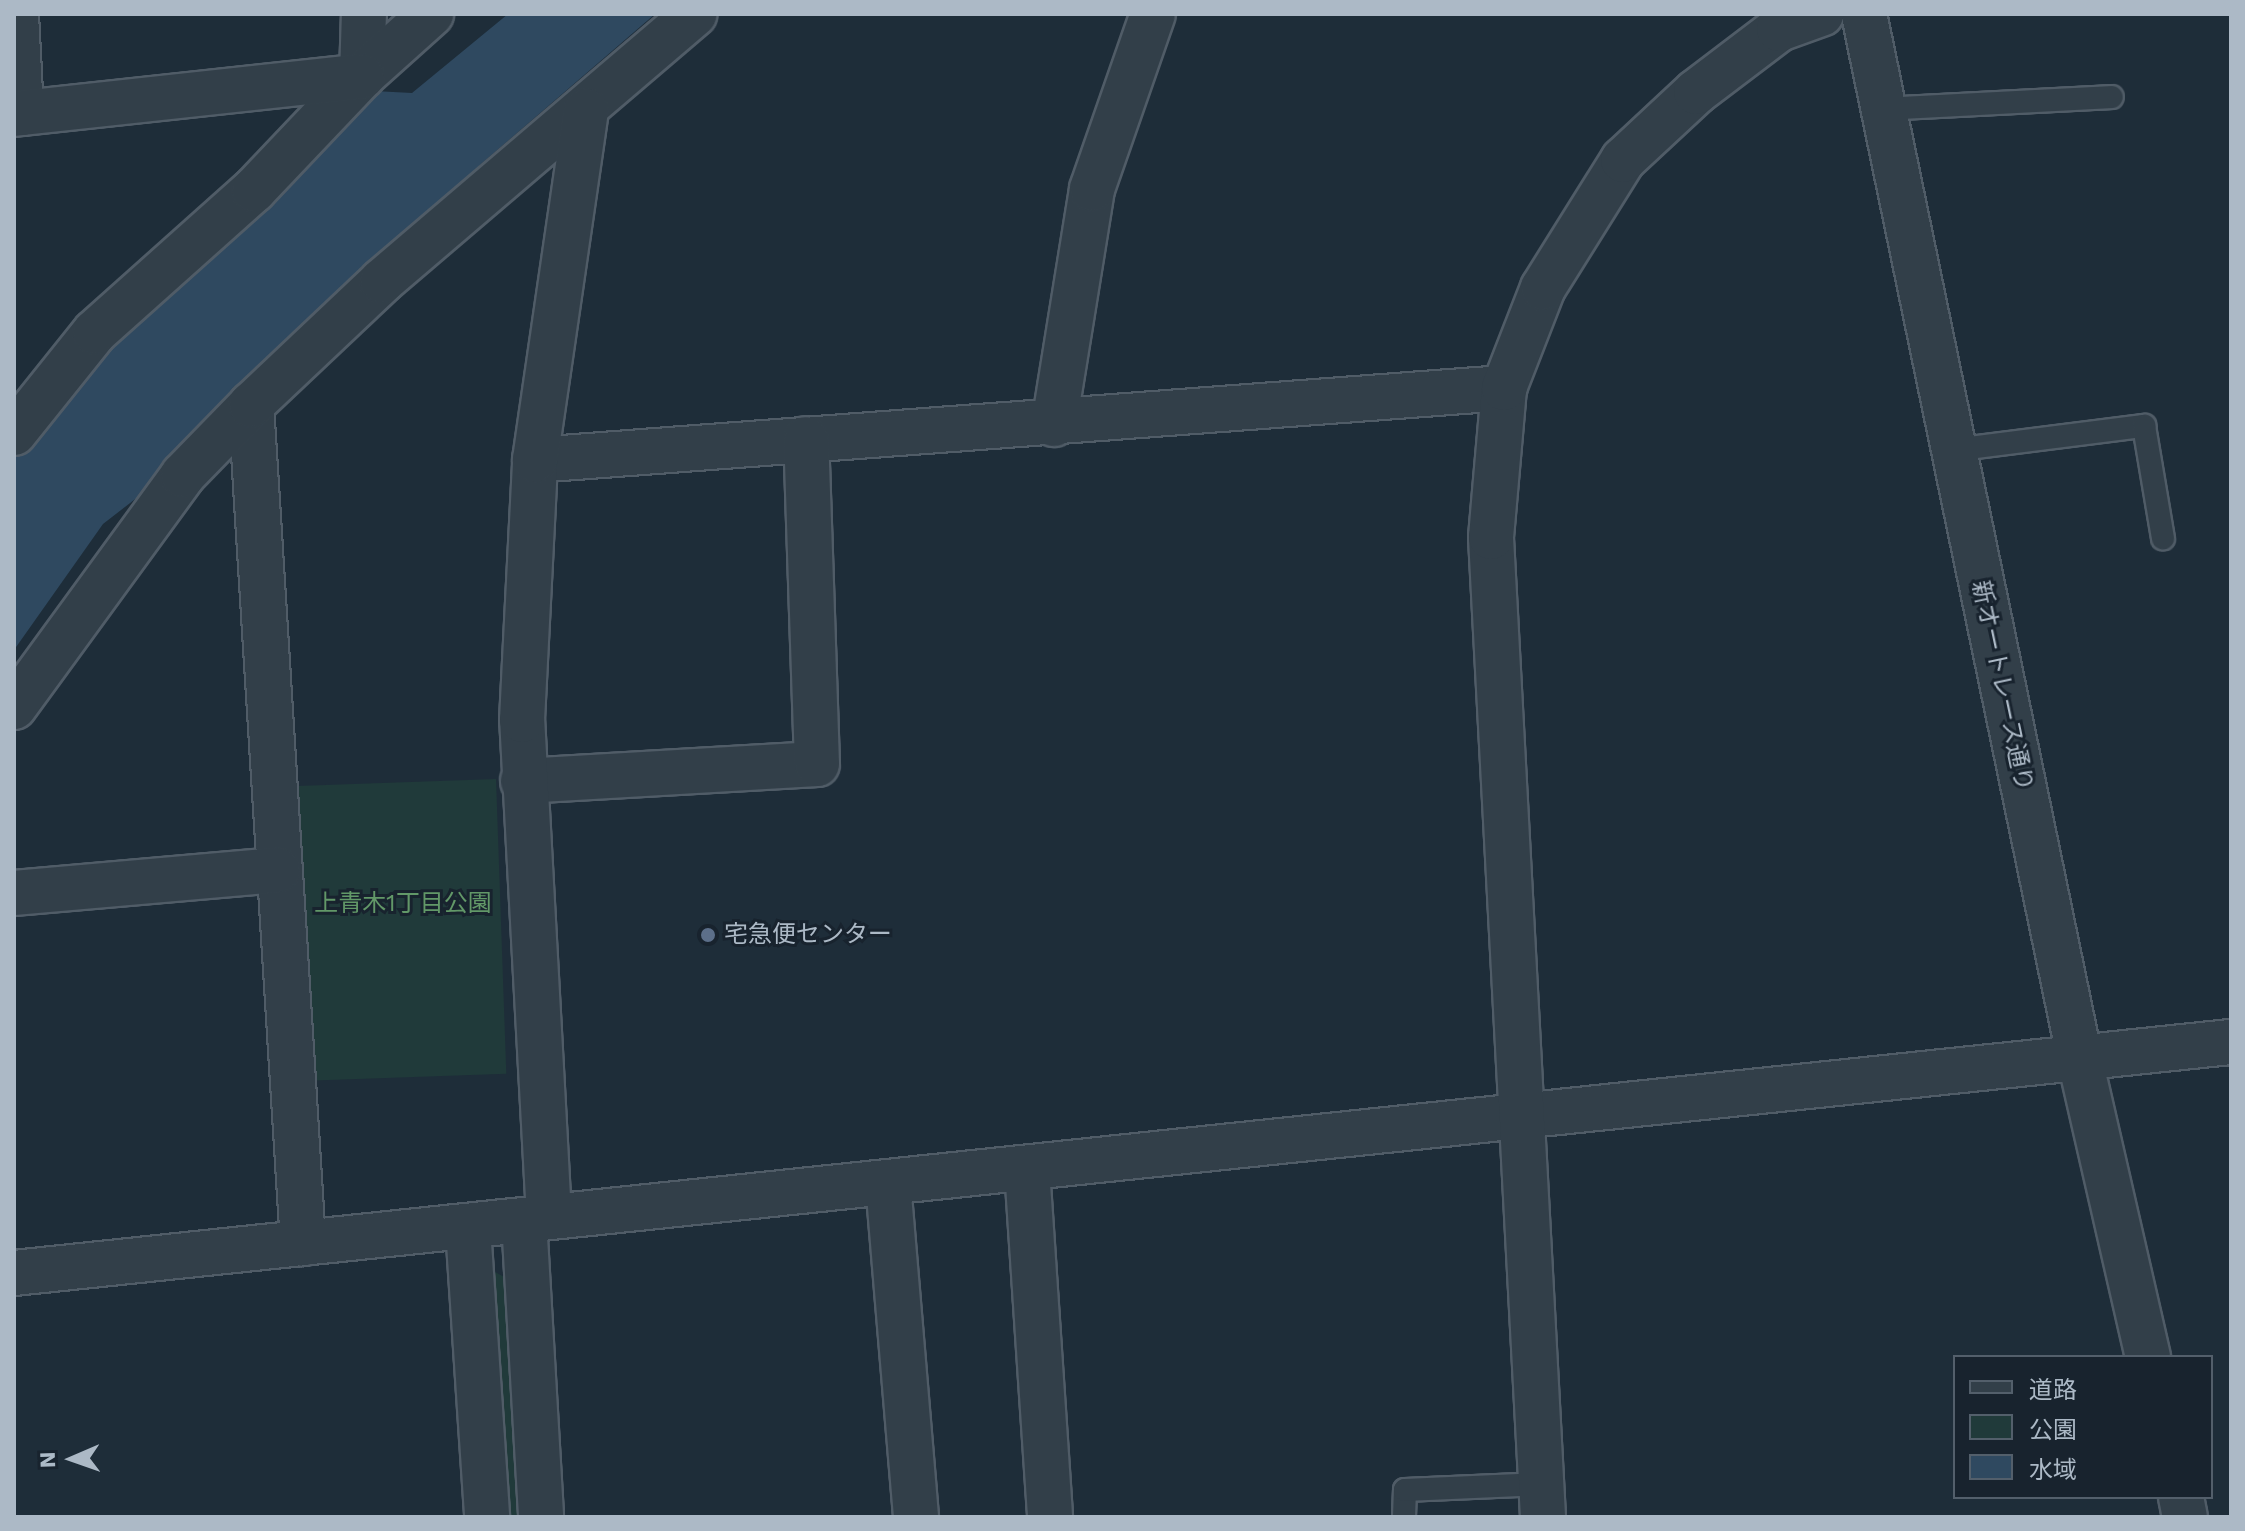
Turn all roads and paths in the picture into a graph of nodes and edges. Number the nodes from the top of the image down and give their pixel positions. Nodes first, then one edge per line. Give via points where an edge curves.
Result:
1 (16, 14) edge
2 (364, 14) edge
3 (431, 14) edge
4 (695, 14) edge
5 (1153, 14) edge
6 (1821, 14) edge
7 (1864, 14) edge
8 (362, 76) junction
9 (2112, 97) dead end
10 (1883, 109) junction
11 (586, 111) junction
12 (17, 114) edge
13 (1504, 388) junction
14 (251, 405) junction
15 (1054, 424) junction
16 (14, 433) edge
17 (806, 439) junction
18 (1953, 450) junction
19 (535, 460) junction
20 (2163, 538) dead end
21 (14, 707) edge
22 (523, 781) junction
23 (278, 870) junction
24 (14, 893) edge
25 (2231, 1042) edge
26 (2080, 1060) junction
27 (1521, 1118) junction
28 (1027, 1169) junction
29 (888, 1183) junction
30 (536, 1218) junction
31 (468, 1228) junction
32 (303, 1243) junction
33 (14, 1273) edge
34 (2148, 1355) edge
35 (1542, 1500) edge
36 (487, 1517) edge
37 (541, 1517) edge
38 (916, 1517) edge
39 (1050, 1517) edge
40 (1404, 1517) edge

1 - 12 street
2 - 8 street
3 - 8 street
4 - 11 street
5 - 15 street via 1092,189
6 - 13 street via 1779,29 1696,92 1623,160 1543,288
7 - 10 street, 新オートレース通り
8 - 12 street
8 - 16 street via 254,190 95,332
9 - 10 lane
10 - 18 street, 新オートレース通り
11 - 14 street via 382,281
11 - 19 street
13 - 15 street
13 - 27 street via 1491,537
14 - 21 street via 183,475
14 - 23 street
15 - 17 street
17 - 19 street
17 - 22 street via 817,764
18 - 20 lane via 2144,426
18 - 26 street, 新オートレース通り
19 - 22 street
22 - 30 street
23 - 24 street
23 - 32 street
25 - 26 street
26 - 27 street
26 - 34 street, 新オートレース通り
27 - 28 street
27 - 35 street
28 - 29 street
28 - 39 street
29 - 30 street
29 - 38 street
30 - 31 street
30 - 37 street
31 - 32 street
31 - 36 street
32 - 33 street
35 - 40 lane via 1405,1490

